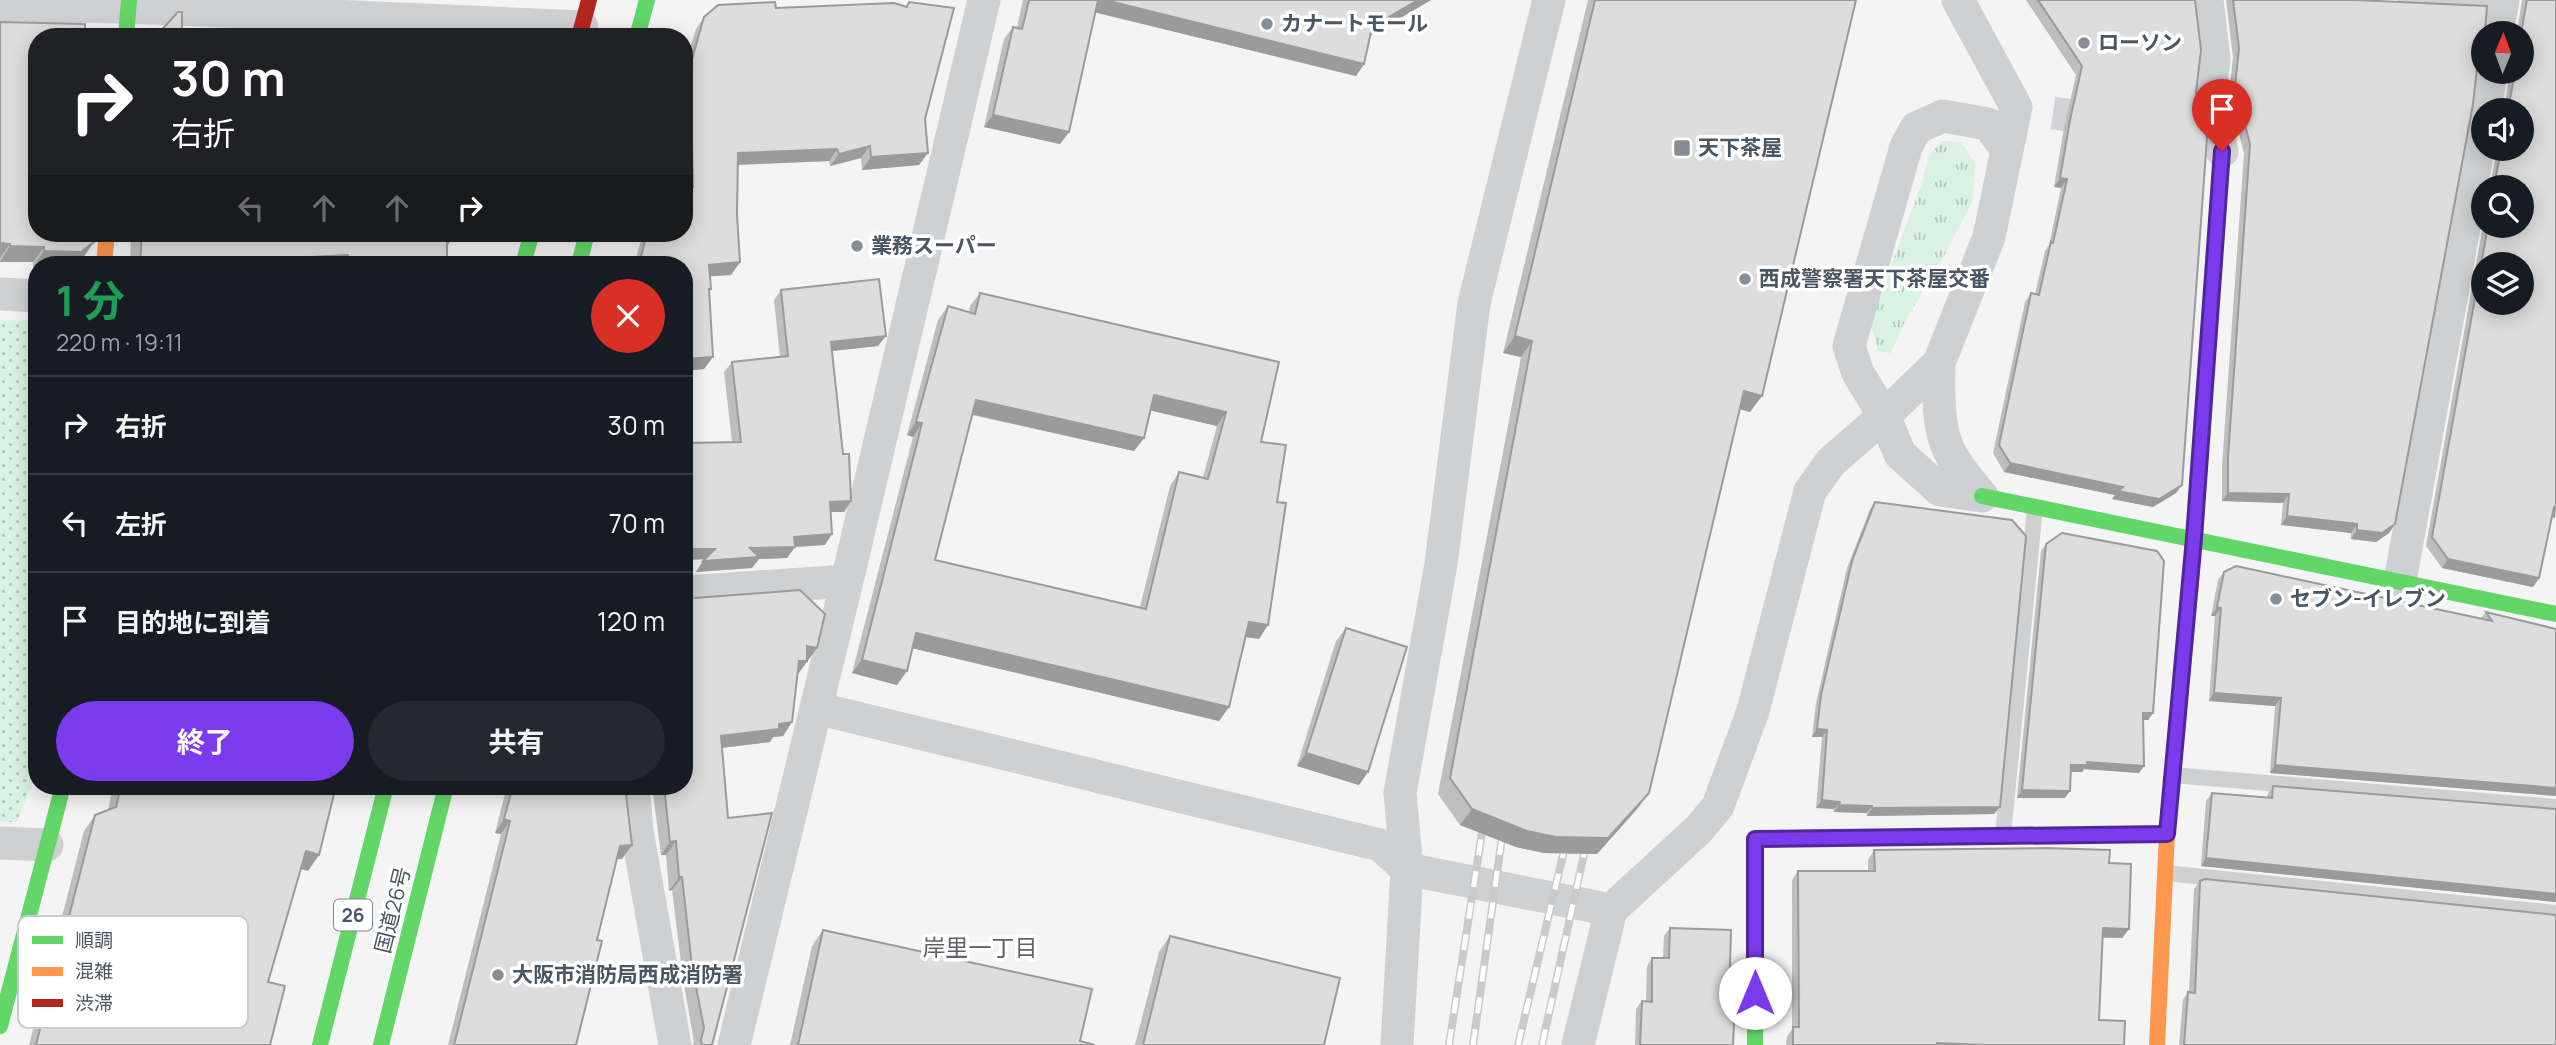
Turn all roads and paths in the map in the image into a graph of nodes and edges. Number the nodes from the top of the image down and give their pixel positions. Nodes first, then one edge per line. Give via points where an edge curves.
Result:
1 (647, 0) edge
2 (984, 0) edge
3 (1549, 0) edge
4 (1958, 0) edge
5 (2207, 0) edge
6 (2393, 3) edge
7 (0, 5) edge
8 (2501, 13) edge
9 (128, 15) edge
10 (583, 21) edge
11 (639, 28) edge
12 (2007, 149) junction
13 (2222, 151) joint
14 (2476, 161) edge
15 (0, 295) edge
16 (28, 296) edge
17 (1939, 363) junction
18 (1884, 416) junction
19 (1982, 496) junction
20 (2035, 506) junction
21 (2194, 538) junction
22 (847, 580) junction
23 (2400, 581) junction
24 (693, 592) edge
25 (2556, 614) edge
26 (816, 708) junction
27 (2172, 775) junction
28 (61, 795) edge
29 (384, 795) edge
30 (444, 795) edge
31 (634, 795) edge
32 (1718, 806) junction
33 (2556, 807) edge
34 (2167, 834) junction
35 (2003, 835) junction
36 (1755, 839) junction
37 (0, 844) edge
38 (47, 845) junction
39 (1407, 869) junction
40 (2165, 873) junction
41 (1611, 910) junction
42 (2556, 913) edge
43 (29, 916) edge
44 (18, 957) edge
45 (0, 1026) edge
46 (320, 1045) edge
47 (381, 1045) edge
48 (675, 1045) edge
49 (734, 1045) edge
50 (1396, 1045) edge
51 (1578, 1045) edge
52 (1755, 1045) edge
53 (2157, 1045) edge

1 - 11 main road
2 - 22 street
3 - 39 street via 1474,303 1441,564 1400,793
4 - 12 street via 2015,107
5 - 13 street via 2214,59 2209,96
6 - 8 lane
7 - 9 street
9 - 10 street
12 - 17 street via 1989,237
12 - 18 street via 1988,124 1943,116 1916,128 1906,147 1849,346 1858,373
13 - 21 main road
14 - 23 street
15 - 16 street
17 - 18 street
17 - 19 street via 1940,415 1947,444
18 - 19 street via 1900,454 1940,490
18 - 32 street via 1830,461 1810,491 1753,711
19 - 20 main road
20 - 21 main road
20 - 35 lane
21 - 23 main road
21 - 27 main road
22 - 24 street
22 - 26 street
23 - 25 main road
26 - 39 street via 1380,845
26 - 49 street
27 - 33 lane
27 - 34 main road
28 - 38 main road
29 - 46 main road, 国道26号 / 26
30 - 47 main road, 国道26号
31 - 48 street
32 - 36 street
32 - 41 street
34 - 35 main road
34 - 40 main road
35 - 36 main road
36 - 52 main road
37 - 38 street
38 - 43 main road
39 - 41 street
39 - 50 street
40 - 42 lane
40 - 53 main road
41 - 51 street
44 - 45 main road

